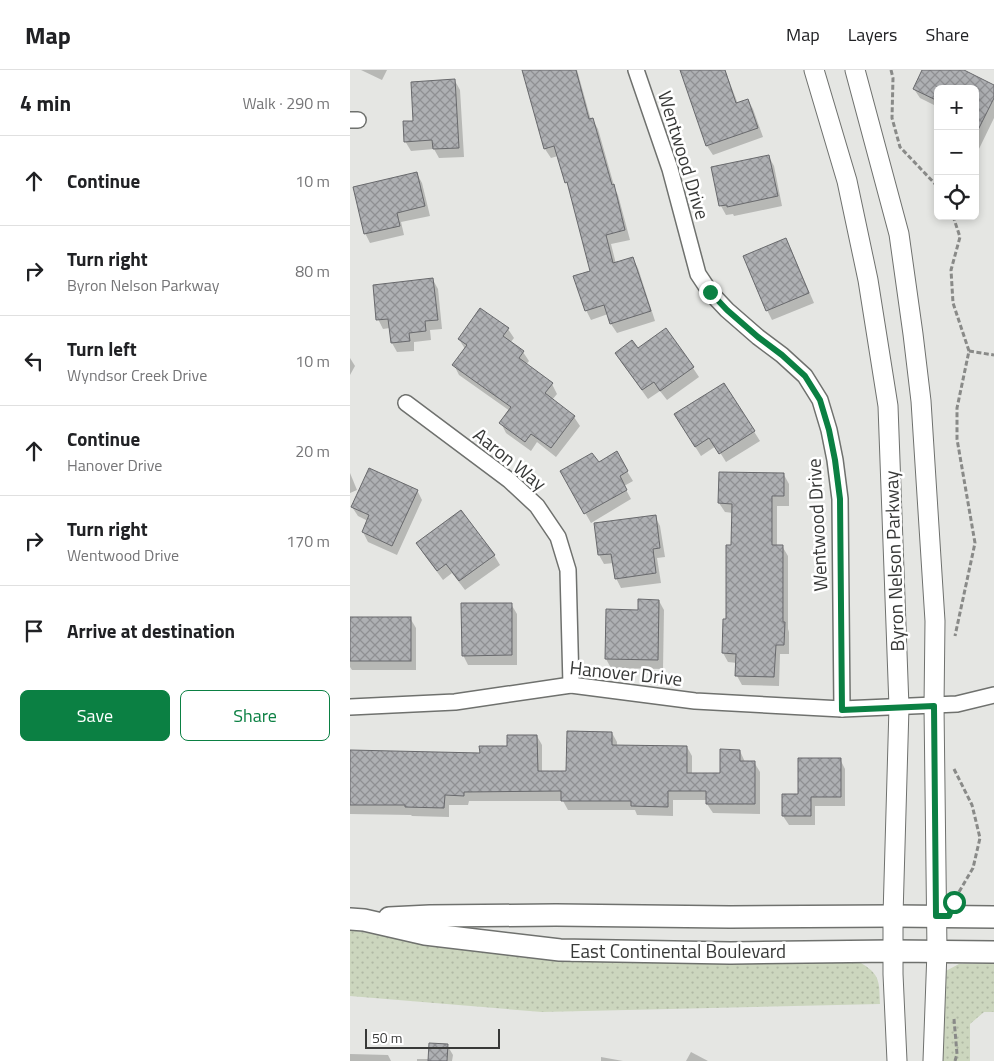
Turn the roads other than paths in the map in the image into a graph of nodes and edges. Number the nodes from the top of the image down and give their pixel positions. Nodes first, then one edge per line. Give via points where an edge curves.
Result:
1 (636, 70) edge
2 (814, 70) edge
3 (855, 70) edge
4 (406, 403) dead end
5 (572, 685) junction
6 (994, 695) edge
7 (934, 706) junction
8 (350, 707) edge
9 (899, 707) junction
10 (842, 710) junction
11 (893, 916) junction
12 (943, 916) junction
13 (994, 917) edge
14 (357, 920) edge
15 (893, 951) junction
16 (937, 951) junction
17 (994, 952) edge
18 (897, 1061) edge
19 (933, 1061) edge

1 - 10 street, Wentwood Drive via 670,170 698,274 727,310 805,376 820,400 829,430 840,499
2 - 9 street, Byron Nelson Parkway via 851,199 888,406
3 - 7 street, Byron Nelson Parkway via 899,234 913,334 921,401 935,621
4 - 5 street, Aaron Way via 509,480 537,506 558,537 568,570
5 - 8 street, Hanover Drive via 455,702
5 - 10 street, Hanover Drive via 695,701
6 - 7 street, Hanover Drive
7 - 9 street, Hanover Drive
7 - 12 street, Byron Nelson Parkway
9 - 10 street, Hanover Drive
9 - 11 street, Byron Nelson Parkway
11 - 12 main road, East Continental Boulevard
11 - 14 main road, East Continental Boulevard via 563,915
11 - 15 street, Byron Nelson Parkway
12 - 13 main road, East Continental Boulevard
12 - 16 street, Byron Nelson Parkway
14 - 15 main road, East Continental Boulevard via 426,934 560,950
15 - 16 main road, East Continental Boulevard
15 - 18 street, Byron Nelson Parkway
16 - 17 main road, East Continental Boulevard
16 - 19 street, Byron Nelson Parkway

